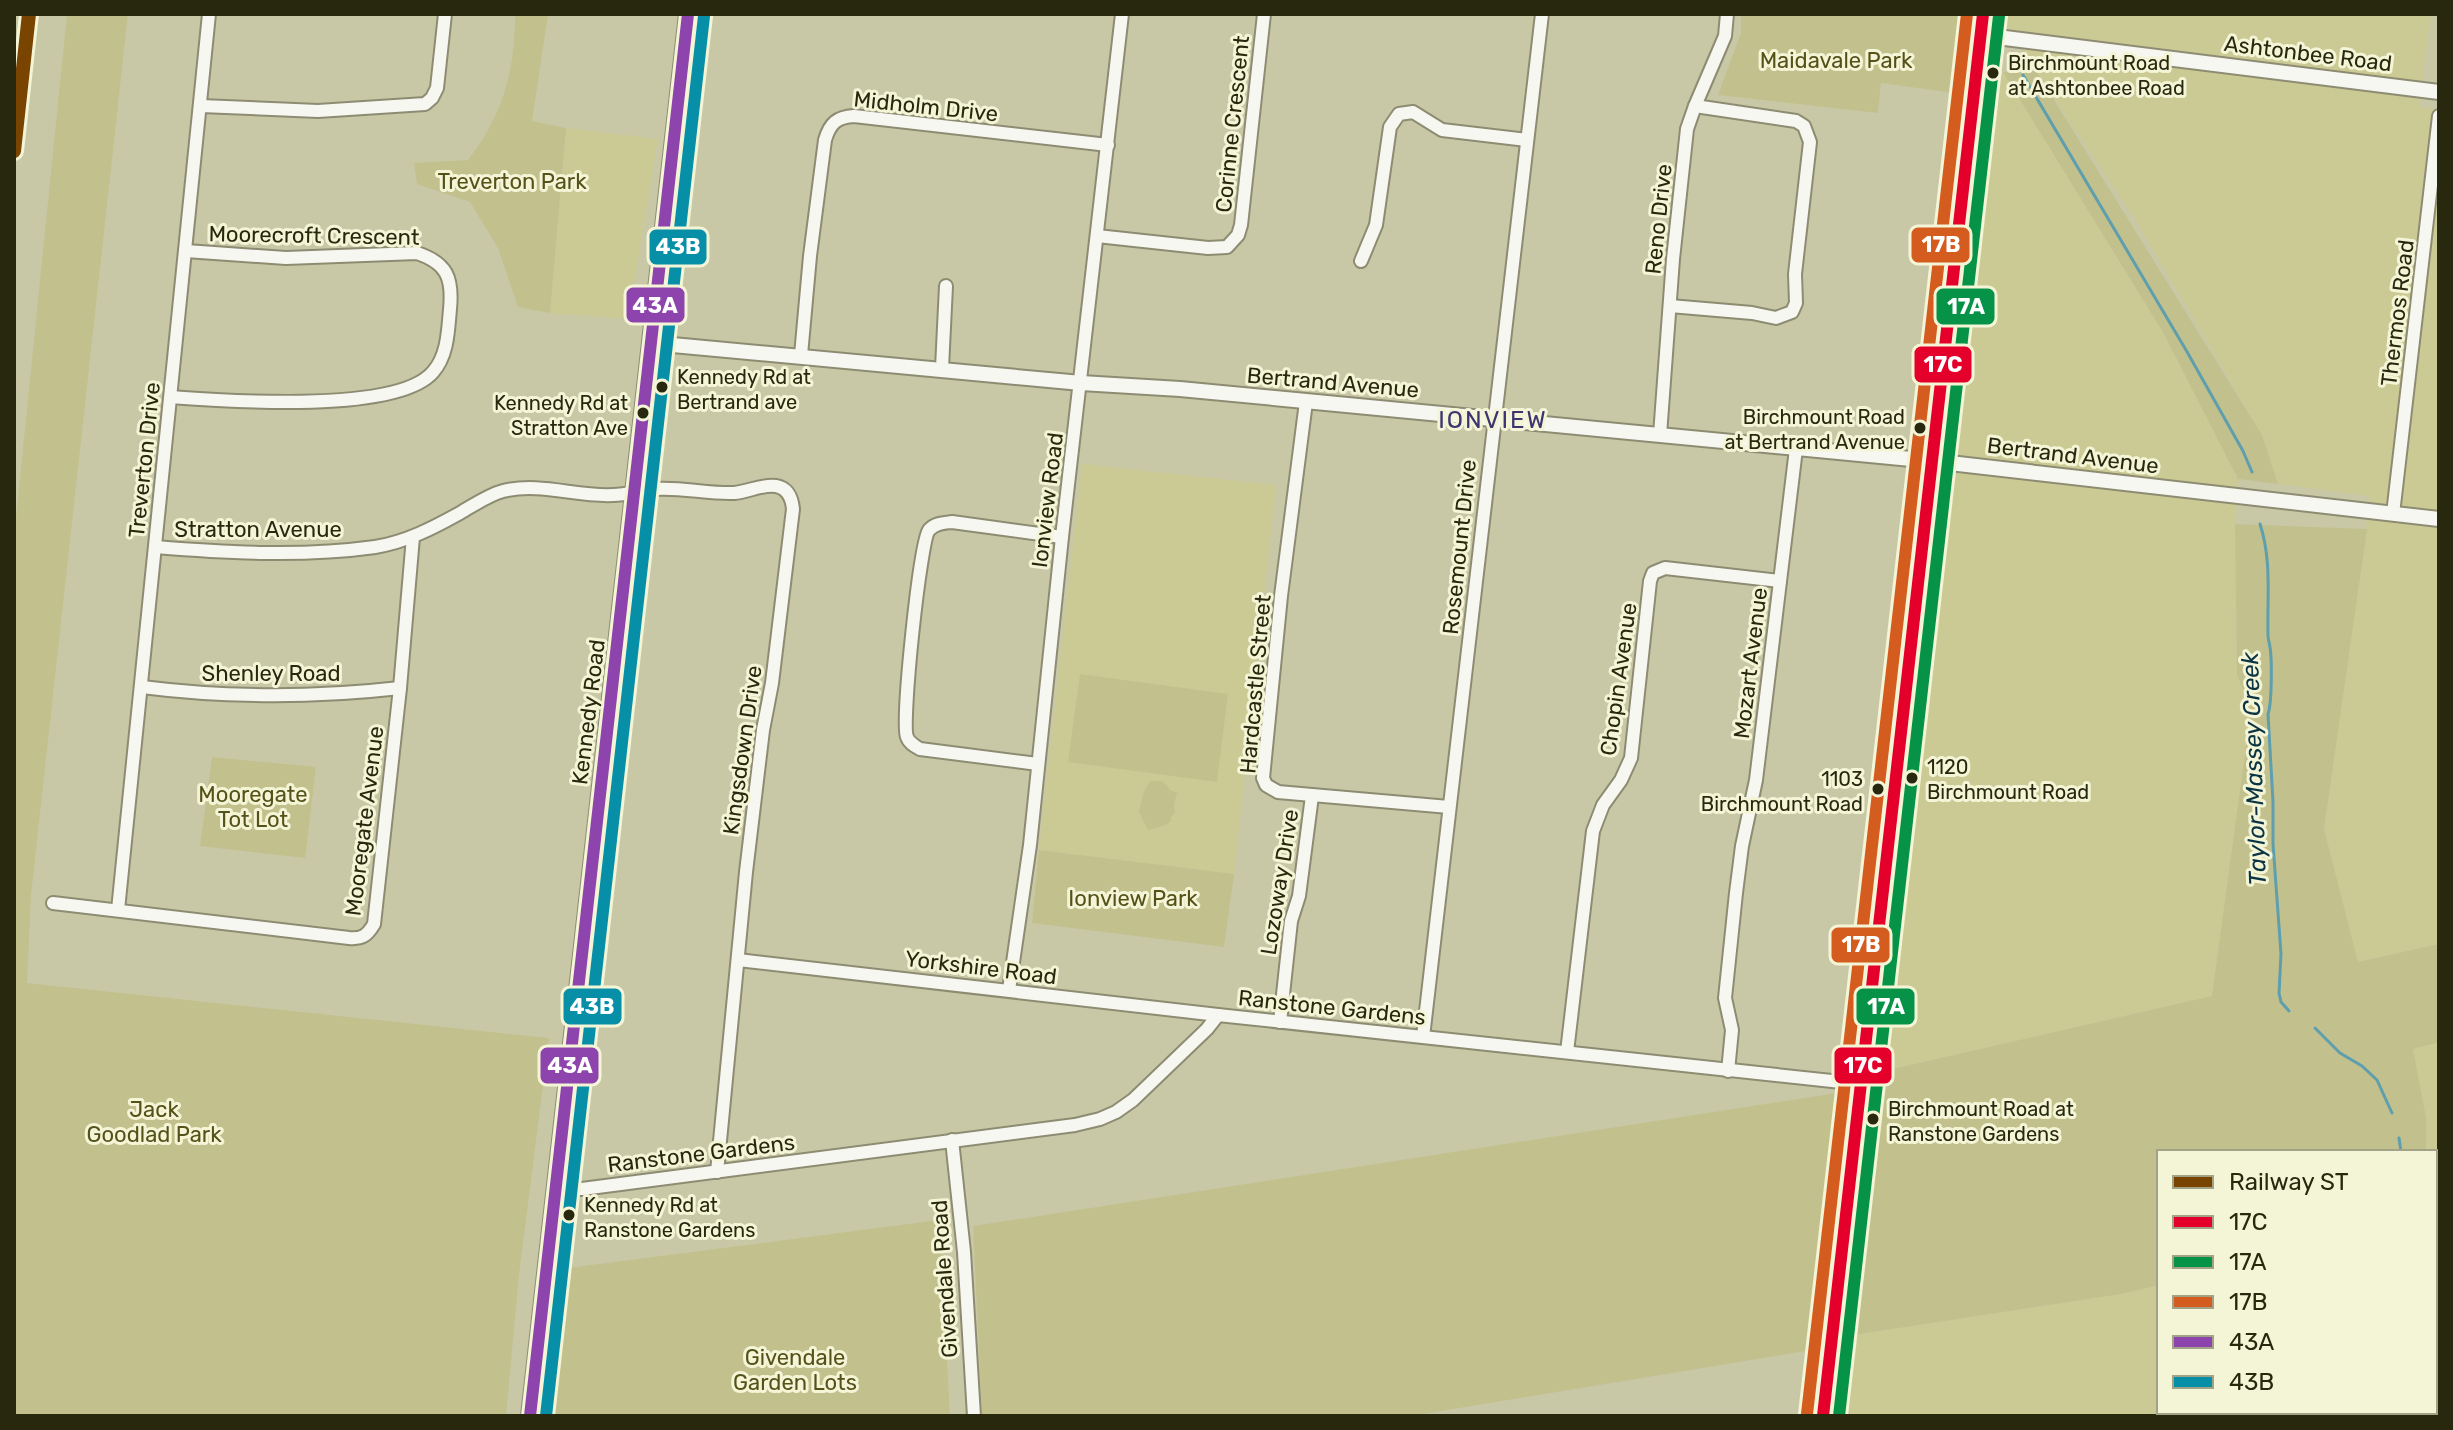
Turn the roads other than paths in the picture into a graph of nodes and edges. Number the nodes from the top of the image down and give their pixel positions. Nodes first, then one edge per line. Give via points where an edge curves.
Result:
1 (209, 14) edge
2 (445, 14) edge
3 (688, 14) edge
4 (1122, 14) edge
5 (1264, 14) edge
6 (1542, 14) edge
7 (1727, 14) edge
8 (1983, 14) edge
9 (1981, 35) junction
10 (2439, 92) edge
11 (201, 106) junction
12 (1695, 106) junction
13 (2439, 116) edge
14 (1527, 140) junction
15 (1108, 145) junction
16 (1097, 236) junction
17 (186, 251) junction
18 (1361, 261) dead end
19 (946, 286) dead end
20 (1670, 306) junction
21 (651, 343) junction
22 (801, 355) junction
23 (942, 368) junction
24 (1081, 383) junction
25 (171, 397) junction
26 (1306, 402) junction
27 (1494, 419) junction
28 (1660, 435) junction
29 (1796, 449) junction
30 (1932, 461) junction
31 (633, 493) junction
32 (2393, 514) junction
33 (2439, 519) edge
34 (413, 537) junction
35 (1062, 537) junction
36 (156, 547) junction
37 (1780, 581) junction
38 (142, 687) junction
39 (400, 688) junction
40 (1038, 764) junction
41 (1312, 796) junction
42 (1449, 807) junction
43 (53, 903) dead end
44 (118, 910) junction
45 (738, 960) junction
46 (1009, 990) junction
47 (1218, 1015) junction
48 (1280, 1022) junction
49 (1423, 1037) junction
50 (1567, 1052) junction
51 (1728, 1071) junction
52 (1860, 1084) junction
53 (952, 1140) junction
54 (717, 1172) junction
55 (555, 1189) junction
56 (530, 1416) edge
57 (974, 1416) edge
58 (1823, 1416) edge

1 - 11 street, Treverton Drive
2 - 11 street via 437,88 425,104 318,111
3 - 21 main road, Kennedy Road
4 - 15 street, Ionview Road
5 - 16 street, Corinne Crescent via 1238,235 1227,247 1208,248
6 - 14 street, Rosemount Drive
7 - 12 street, Reno Drive via 1725,36
8 - 9 main road
9 - 10 street, Ashtonbee Road
9 - 30 main road
11 - 17 street, Treverton Drive
12 - 20 street, Reno Drive via 1687,129
12 - 20 street via 1796,121 1807,131 1796,303 1792,312 1776,318
13 - 32 street, Thermos Road
14 - 18 street via 1442,130 1413,112 1399,114 1390,127 1376,225
14 - 27 street, Rosemount Drive
15 - 16 street, Ionview Road
15 - 22 street, Midholm Drive via 854,116 835,120 825,140
16 - 24 street, Ionview Road
17 - 25 street, Treverton Drive
17 - 25 street, Moorecroft Crescent via 286,258 417,253 441,265 452,293 445,347 434,371 414,387 320,401
19 - 23 street
20 - 28 street, Reno Drive
21 - 22 street, Bertrand Avenue
21 - 31 main road, Kennedy Road
22 - 23 street, Bertrand Avenue
23 - 24 street, Bertrand Avenue
24 - 26 street, Bertrand Avenue
24 - 35 street, Ionview Road
25 - 36 street, Treverton Drive
26 - 27 street, Bertrand Avenue
26 - 41 street, Hardcastle Street via 1263,778 1271,789
27 - 28 street, Bertrand Avenue
27 - 42 street, Rosemount Drive
28 - 29 street, Bertrand Avenue
29 - 30 street, Bertrand Avenue
29 - 37 street, Mozart Avenue
30 - 32 street, Bertrand Avenue
30 - 52 main road
31 - 34 street, Stratton Avenue via 503,491
31 - 45 street, Kingsdown Drive via 739,492 776,486 792,499
31 - 55 main road, Kennedy Road
32 - 33 street, Bertrand Avenue
34 - 36 street, Stratton Avenue via 379,546 293,553
34 - 39 street, Mooregate Avenue
35 - 40 street, Ionview Road
35 - 40 street via 952,522 932,527 924,544 912,648 905,721 912,745
36 - 38 street, Treverton Drive
37 - 50 street, Chopin Avenue via 1665,568 1653,573 1631,758 1593,831
37 - 51 street, Mozart Avenue via 1725,998 1732,1030
38 - 39 street, Shenley Road via 236,696
38 - 44 street, Treverton Drive
39 - 44 street, Mooregate Avenue via 374,924 368,934 359,939
40 - 46 street, Ionview Road
41 - 42 street, Hardcastle Street
41 - 48 street, Lozoway Drive
42 - 49 street, Rosemount Drive
43 - 44 street, Mooregate Avenue
45 - 46 street, Yorkshire Road
45 - 54 street, Kingsdown Drive
46 - 47 street, Yorkshire Road
47 - 48 street, Ranstone Gardens
47 - 53 street, Ranstone Gardens via 1116,1112 1075,1125
48 - 49 street, Ranstone Gardens
49 - 50 street, Ranstone Gardens
50 - 51 street, Ranstone Gardens
51 - 52 street, Ranstone Gardens
52 - 58 main road
53 - 54 street, Ranstone Gardens
53 - 57 street, Givendale Road
54 - 55 street, Ranstone Gardens
55 - 56 main road, Kennedy Road

